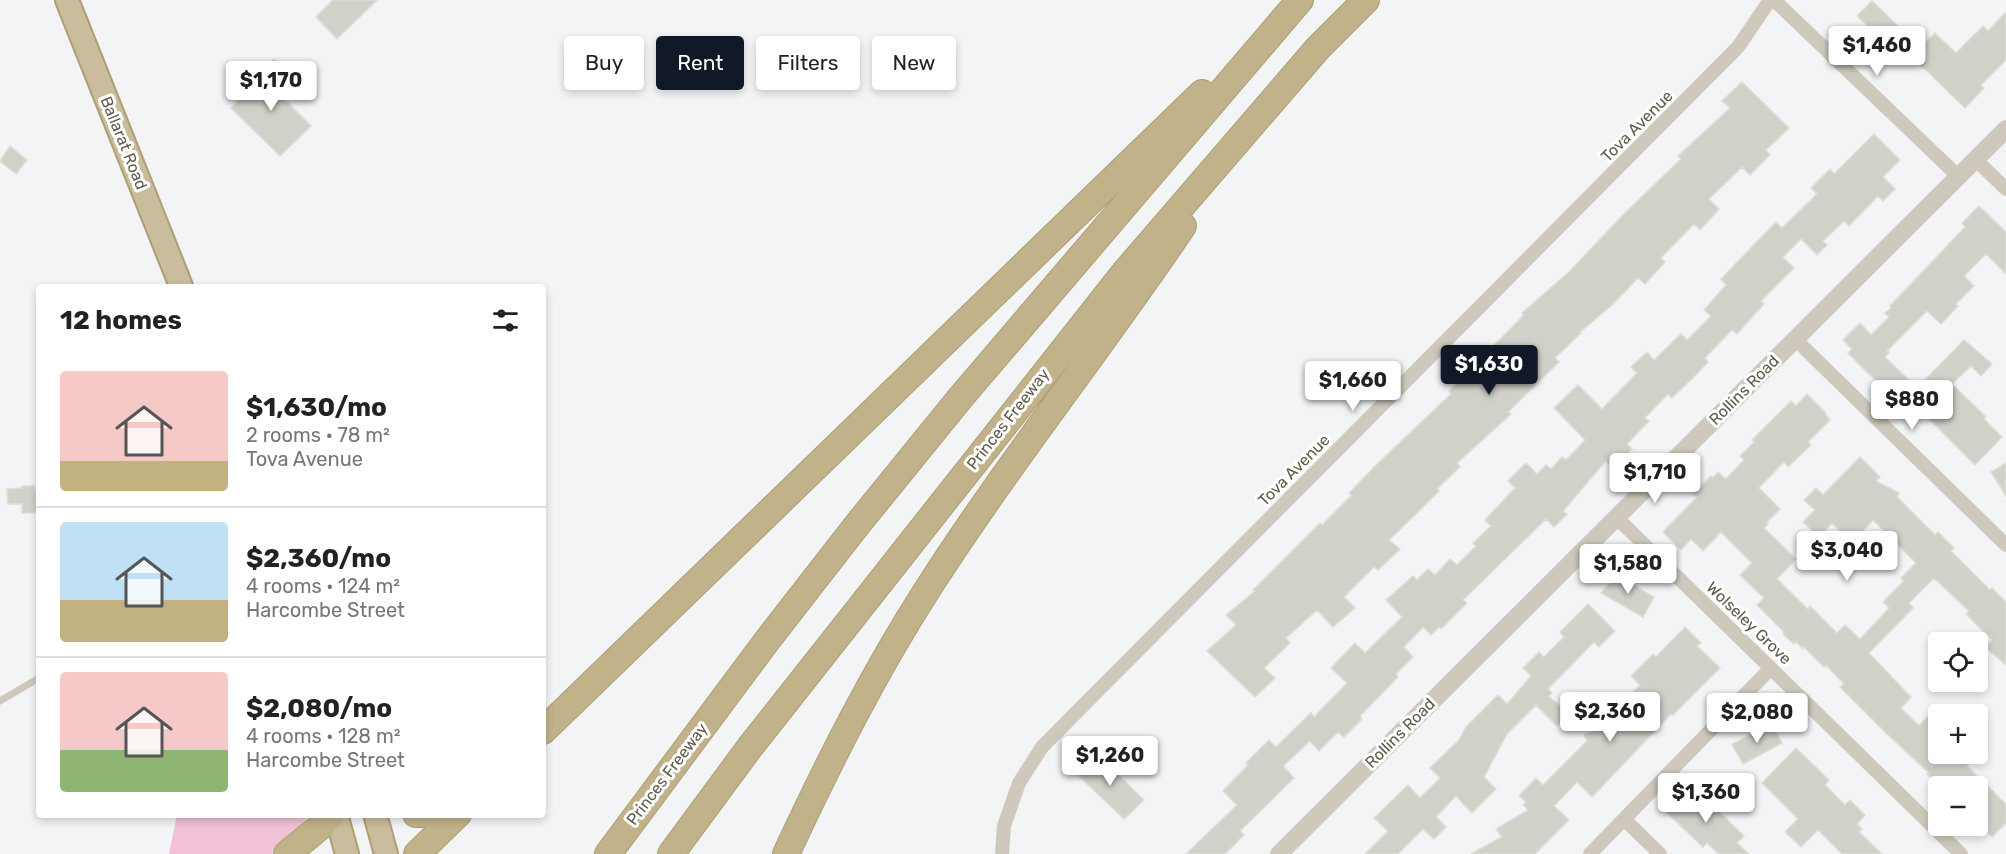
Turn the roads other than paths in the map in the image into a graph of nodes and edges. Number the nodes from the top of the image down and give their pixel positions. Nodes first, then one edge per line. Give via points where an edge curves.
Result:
1 (67, 0) edge
2 (1299, 0) edge
3 (1366, 0) edge
4 (1772, 0) edge
5 (1248, 129) junction
6 (2006, 129) edge
7 (1976, 160) junction
8 (1959, 177) junction
9 (2006, 189) edge
10 (180, 284) edge
11 (1795, 339) junction
12 (1616, 517) junction
13 (2006, 545) edge
14 (1771, 668) junction
15 (36, 680) edge
16 (0, 701) edge
17 (546, 728) edge
18 (328, 818) edge
19 (337, 818) edge
20 (376, 818) edge
21 (454, 818) edge
22 (1624, 819) junction
23 (287, 854) edge
24 (346, 854) edge
25 (386, 854) edge
26 (417, 854) edge
27 (608, 854) edge
28 (671, 854) edge
29 (786, 854) edge
30 (1002, 854) edge
31 (1279, 854) edge
32 (1590, 854) edge
33 (1660, 854) edge
34 (1961, 854) edge

1 - 10 highway, Ballarat Road
2 - 17 highway
2 - 27 highway, Princes Freeway via 864,516
3 - 5 highway, Princes Freeway via 1318,48
4 - 8 street
4 - 30 street, Tova Avenue via 1738,47 1042,747 1019,783 1004,826
5 - 28 highway, Princes Freeway via 1125,272 1000,429 750,747
5 - 29 highway via 1146,281 927,589 884,660
6 - 7 street, Rollins Road
7 - 8 street, Rollins Road
7 - 9 street
8 - 11 street, Rollins Road
11 - 12 street, Rollins Road
11 - 13 street
12 - 14 street, Wolseley Grove
12 - 31 street, Rollins Road
14 - 22 street
14 - 34 street, Wolseley Grove
15 - 16 lane
18 - 23 highway
19 - 24 highway
20 - 25 highway
21 - 26 highway
22 - 32 street
22 - 33 street

